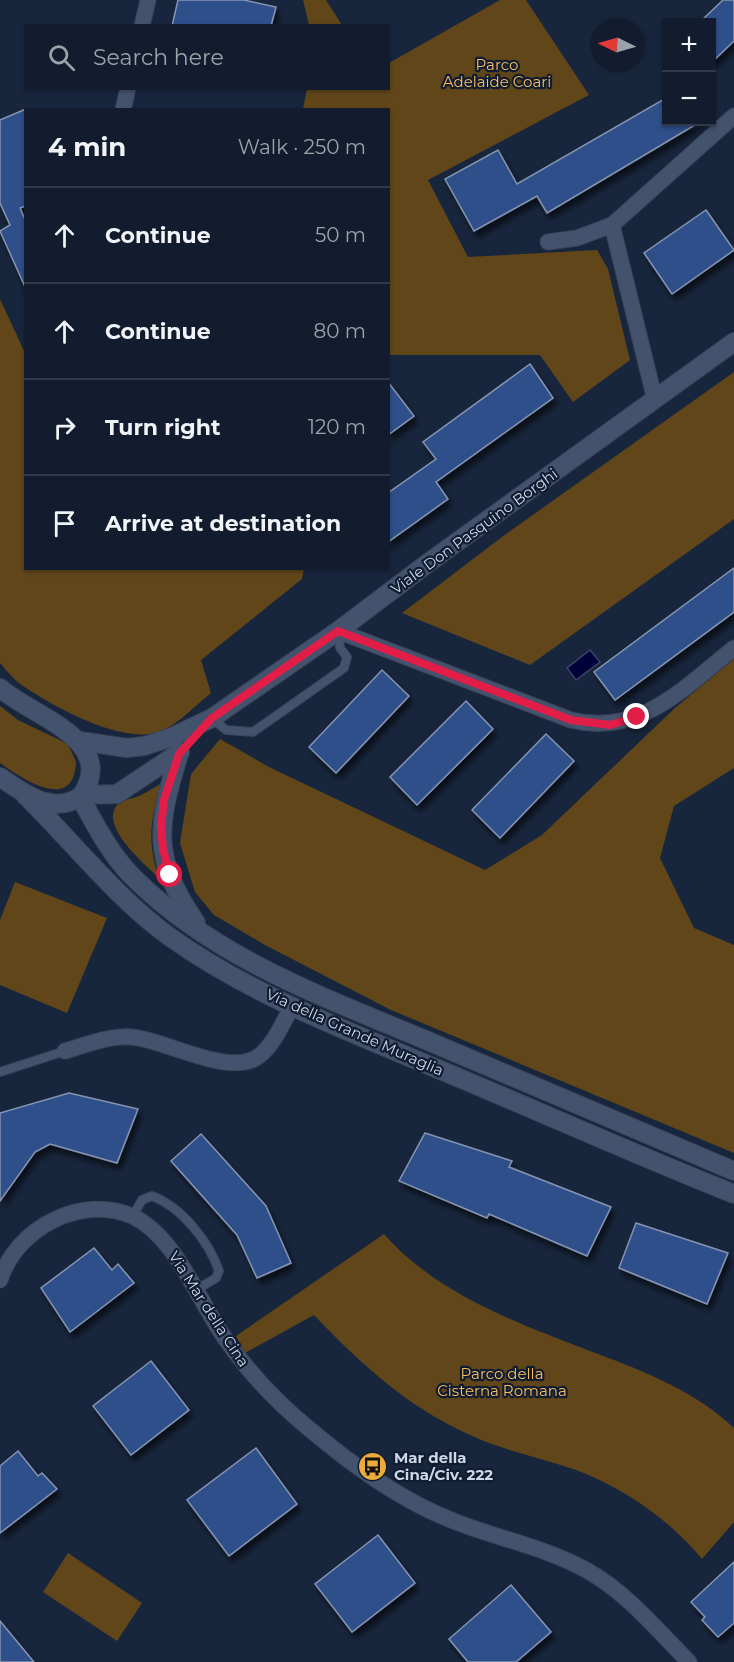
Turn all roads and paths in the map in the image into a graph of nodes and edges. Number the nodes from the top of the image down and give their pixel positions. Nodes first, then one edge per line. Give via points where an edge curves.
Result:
1 (148, 0) edge
2 (142, 24) edge
3 (128, 90) edge
4 (123, 108) edge
5 (734, 116) edge
6 (612, 225) junction
7 (548, 242) dead end
8 (734, 342) edge
9 (655, 400) junction
10 (338, 631) junction
11 (734, 648) edge
12 (0, 688) edge
13 (212, 718) junction
14 (80, 741) junction
15 (179, 754) junction
16 (0, 777) edge
17 (24, 795) junction
18 (81, 796) junction
19 (202, 932) junction
20 (292, 1006) junction
21 (65, 1051) joint
22 (0, 1072) edge
23 (734, 1171) edge
24 (734, 1194) edge
25 (132, 1216) junction
26 (0, 1280) edge
27 (195, 1291) junction
28 (689, 1662) edge

1 - 2 street
3 - 4 street
5 - 6 street
6 - 7 street via 577,238
6 - 9 street
8 - 9 street, Viale Don Pasquino Borghi
9 - 10 street, Viale Don Pasquino Borghi
10 - 11 street via 571,720 604,725 626,721 654,707
10 - 13 street, Viale Don Pasquino Borghi
10 - 13 lane via 340,648 347,657 344,668 262,726 253,732 236,733
12 - 14 street
13 - 14 street, Viale Don Pasquino Borghi via 137,748
13 - 15 street, Viale Don Pasquino Borghi
14 - 18 street via 89,763 89,778
15 - 18 street, Viale Don Pasquino Borghi via 117,794
15 - 19 street via 164,800 162,841 176,890
16 - 17 street
17 - 18 street, Viale Don Pasquino Borghi via 54,803
17 - 20 street, Via della Grande Muraglia via 103,878 157,927 234,978
18 - 19 street, Via della Grande Muraglia via 120,863 165,906
19 - 23 street, Via della Grande Muraglia via 242,957 328,998
20 - 21 street via 267,1048 259,1057 243,1063 219,1061 131,1037 104,1039
20 - 24 street, Via della Grande Muraglia
21 - 22 lane
25 - 26 street via 89,1211 56,1219 18,1246
25 - 27 street, Via Mar della Cina via 164,1241
25 - 27 lane via 142,1200 152,1196 170,1206 192,1227 219,1271 216,1278
27 - 28 street, Via Mar della Cina via 255,1378 335,1450 427,1509 547,1552 590,1572 635,1608

